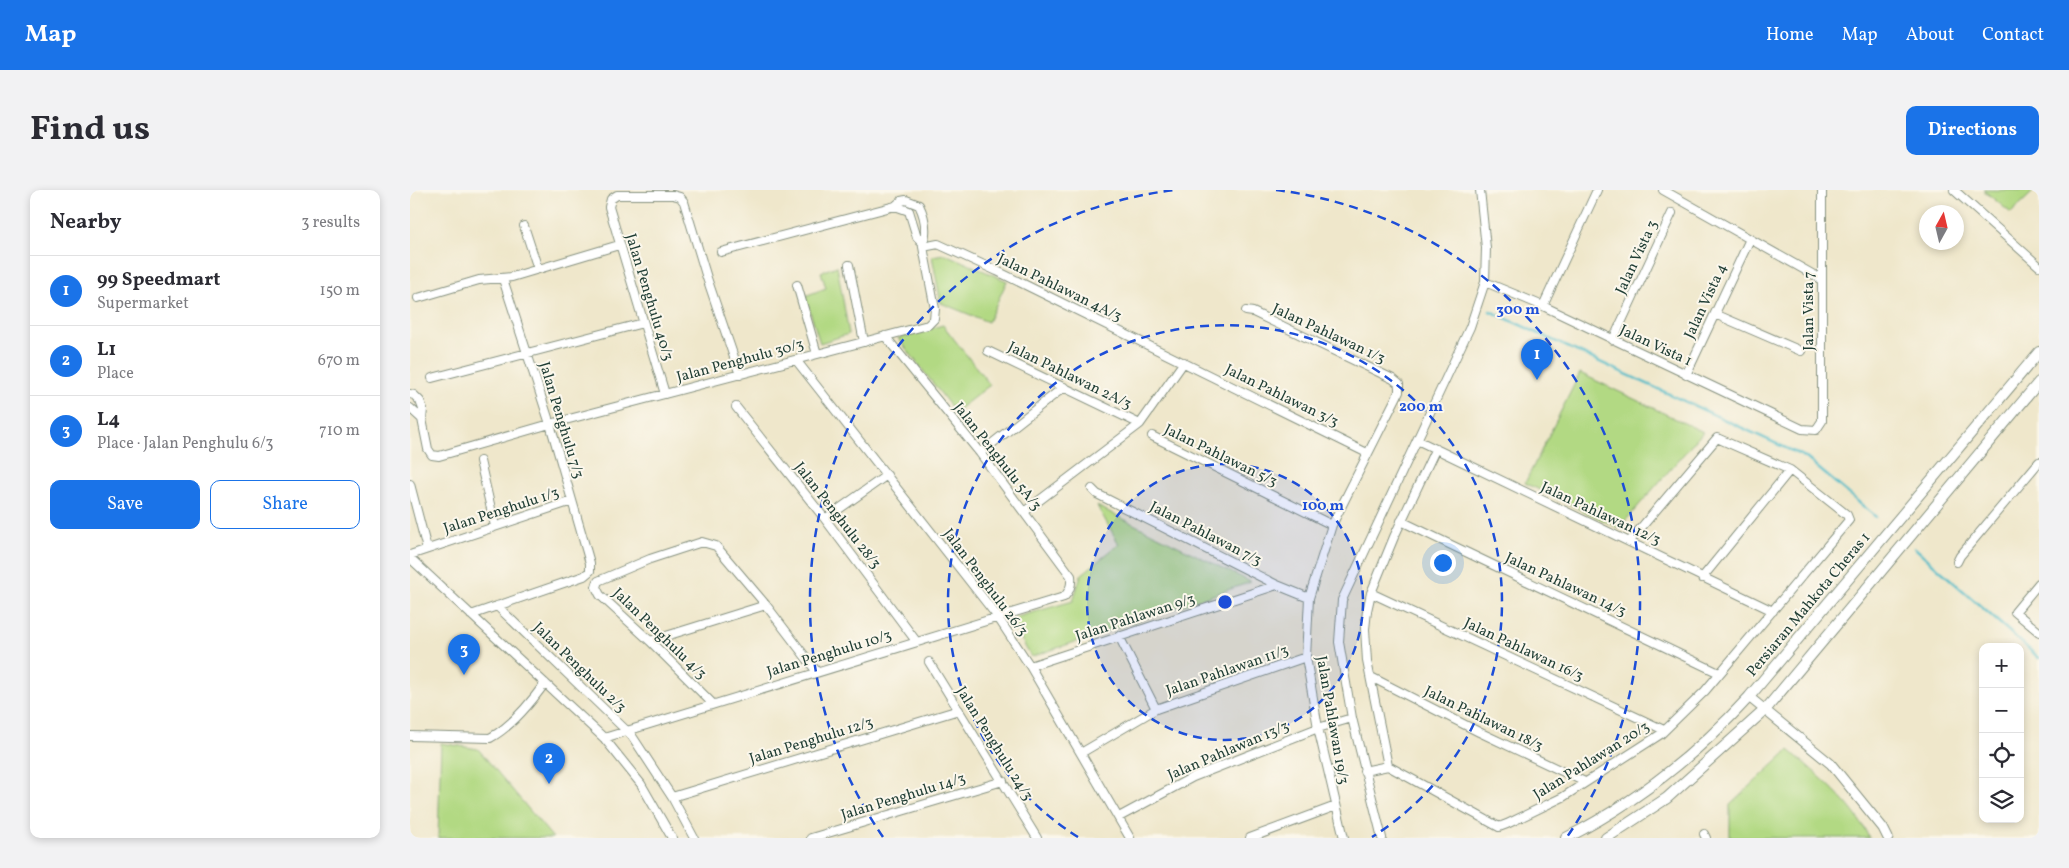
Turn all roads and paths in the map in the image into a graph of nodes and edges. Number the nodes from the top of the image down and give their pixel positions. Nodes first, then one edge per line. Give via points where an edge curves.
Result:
1 (1480, 190) edge
2 (1597, 190) edge
3 (1663, 190) edge
4 (1822, 190) edge
5 (1954, 190) edge
6 (895, 206) junction
7 (1672, 213) dead end
8 (524, 226) dead end
9 (1750, 239) junction
10 (619, 244) junction
11 (923, 244) junction
12 (721, 252) dead end
13 (849, 265) dead end
14 (2039, 266) edge
15 (538, 269) junction
16 (503, 278) junction
17 (1821, 278) junction
18 (1485, 282) junction
19 (797, 285) dead end
20 (418, 298) dead end
21 (1542, 306) junction
22 (1246, 311) dead end
23 (1716, 314) junction
24 (643, 323) junction
25 (886, 336) junction
26 (1613, 340) junction
27 (864, 342) junction
28 (988, 351) dead end
29 (1801, 351) dead end
30 (2039, 352) edge
31 (526, 353) junction
32 (817, 354) junction
33 (796, 360) junction
34 (1184, 362) junction
35 (740, 374) junction
36 (1686, 374) junction
37 (432, 378) dead end
38 (2039, 382) edge
39 (1399, 384) joint
40 (1064, 387) junction
41 (410, 394) edge
42 (665, 394) junction
43 (736, 407) dead end
44 (410, 408) edge
45 (422, 419) junction
46 (550, 424) junction
47 (1140, 424) junction
48 (1816, 430) joint
49 (1152, 436) dead end
50 (1417, 440) junction
51 (1435, 450) junction
52 (980, 453) junction
53 (1367, 453) junction
54 (480, 461) dead end
55 (2039, 462) edge
56 (1790, 470) junction
57 (887, 475) junction
58 (410, 484) edge
59 (1092, 489) dead end
60 (572, 501) junction
61 (1024, 512) junction
62 (825, 519) junction
63 (1401, 521) junction
64 (1332, 525) junction
65 (495, 526) junction
66 (1629, 542) junction
67 (427, 549) junction
68 (410, 556) edge
69 (1957, 562) dead end
70 (1702, 578) junction
71 (2039, 583) edge
72 (1277, 585) junction
73 (1371, 593) junction
74 (1064, 596) joint
75 (1309, 598) junction
76 (766, 605) junction
77 (497, 606) junction
78 (1773, 611) junction
79 (471, 615) junction
80 (997, 616) junction
81 (2039, 632) edge
82 (1119, 636) junction
83 (650, 641) junction
84 (916, 641) junction
85 (1306, 657) junction
86 (929, 662) dead end
87 (1030, 666) junction
88 (816, 670) junction
89 (1719, 673) junction
90 (1371, 678) junction
91 (545, 683) junction
92 (1749, 697) junction
93 (710, 701) junction
94 (1156, 709) junction
95 (1766, 709) junction
96 (959, 710) junction
97 (1352, 718) junction
98 (1318, 728) junction
99 (1664, 730) junction
100 (627, 731) junction
101 (410, 736) edge
102 (604, 738) junction
103 (1081, 753) junction
104 (1388, 766) junction
105 (1364, 771) junction
106 (1003, 781) junction
107 (1585, 782) junction
108 (672, 797) junction
109 (1336, 806) junction
110 (1119, 817) junction
111 (672, 838) edge
112 (694, 838) edge
113 (811, 838) edge
114 (1037, 838) edge
115 (1130, 838) edge
116 (1250, 838) edge
117 (1344, 838) edge
118 (1382, 838) edge
119 (1566, 838) edge
120 (1606, 838) edge
121 (1888, 838) edge

1 - 18 street via 1486,248
2 - 21 street
3 - 9 street
4 - 17 street, Jalan Vista 7
5 - 14 street
6 - 11 street via 909,211 917,237
6 - 11 street via 906,200 919,205 926,237
6 - 12 street
7 - 26 street, Jalan Vista 3
8 - 15 street
9 - 17 street
9 - 23 street, Jalan Vista 4
10 - 15 street
10 - 24 street, Jalan Penghulu 40/3
10 - 35 street, Jalan Penghulu 40/3 via 609,208 611,199 617,194 680,197
11 - 25 street, Jalan Penghulu 30/3 via 934,319 928,325
11 - 34 street, Jalan Pahlawan 4A/3 via 938,244
13 - 27 street
15 - 16 street
16 - 20 street via 479,280
16 - 31 street, Jalan Penghulu 7/3
17 - 48 street, Jalan Vista 7 via 1822,422
18 - 21 street, Jalan Vista 1
18 - 50 street via 1470,327
19 - 32 street
21 - 26 street, Jalan Vista 1
22 - 39 street, Jalan Pahlawan 1/3
23 - 29 street
23 - 36 street, Jalan Vista 4
24 - 31 street
24 - 42 street, Jalan Penghulu 40/3
25 - 27 street, Jalan Penghulu 30/3
25 - 52 street, Jalan Penghulu 5A/3
26 - 36 street, Jalan Vista 1
27 - 32 street, Jalan Penghulu 30/3
28 - 40 street, Jalan Pahlawan 2A/3
30 - 92 main road, Persiaran Mahkota Cheras 1
31 - 37 street
31 - 46 street, Jalan Penghulu 7/3
32 - 33 street, Jalan Penghulu 30/3
33 - 35 street, Jalan Penghulu 30/3
33 - 57 street, Jalan Penghulu 26/3
34 - 47 street
34 - 53 street, Jalan Pahlawan 3/3
35 - 42 street, Jalan Penghulu 30/3
36 - 48 street, Jalan Vista 1 via 1802,429
38 - 95 main road
39 - 53 street, Jalan Pahlawan 19/3 via 1399,392
40 - 47 street, Jalan Pahlawan 2A/3
40 - 52 street
41 - 45 street via 420,401
42 - 46 street, Jalan Penghulu 30/3
43 - 62 street, Jalan Penghulu 28/3
44 - 45 street
45 - 46 street, Jalan Penghulu 30/3 via 428,449 432,455 439,456
46 - 60 street, Jalan Penghulu 7/3
47 - 61 street
49 - 64 street, Jalan Pahlawan 5/3
50 - 51 street, Jalan Pahlawan 12/3
50 - 97 street via 1342,600 1339,642
51 - 63 street
51 - 66 street, Jalan Pahlawan 12/3
52 - 61 street, Jalan Penghulu 5A/3
53 - 64 street, Jalan Pahlawan 19/3
54 - 65 street
55 - 69 street
56 - 66 street via 1717,438
56 - 70 street
56 - 78 street, Jalan Pahlawan 20/3 via 1850,520
57 - 62 street
57 - 80 street, Jalan Penghulu 26/3
58 - 67 street
59 - 72 street, Jalan Pahlawan 7/3
60 - 65 street, Jalan Penghulu 1/3
60 - 77 street, Jalan Penghulu 7/3 via 590,571 584,576
61 - 74 street, Jalan Penghulu 5A/3 via 1071,576 1072,581
62 - 84 street, Jalan Penghulu 28/3
63 - 73 street
63 - 89 street, Jalan Pahlawan 14/3
64 - 75 street, Jalan Pahlawan 19/3
65 - 67 street, Jalan Penghulu 1/3
66 - 70 street, Jalan Pahlawan 12/3
67 - 68 street, Jalan Penghulu 1/3
68 - 79 street
70 - 78 street, Jalan Pahlawan 12/3
71 - 81 street via 2015,612
72 - 75 street, Jalan Pahlawan 7/3
72 - 82 street, Jalan Pahlawan 9/3
73 - 90 street via 1365,629 1366,661
73 - 99 street, Jalan Pahlawan 16/3
74 - 80 street, Jalan Penghulu 10/3
75 - 85 street, Jalan Pahlawan 19/3
76 - 83 street
76 - 83 street, Jalan Penghulu 4/3 via 716,546 702,542 598,581 596,587 600,595
76 - 88 street
77 - 79 street
77 - 100 street, Jalan Penghulu 2/3
78 - 89 street, Jalan Pahlawan 20/3
79 - 91 street
80 - 84 street, Jalan Penghulu 10/3
80 - 87 street, Jalan Penghulu 26/3
82 - 87 street, Jalan Pahlawan 9/3
82 - 94 street
83 - 93 street, Jalan Penghulu 4/3
84 - 88 street, Jalan Penghulu 10/3
85 - 94 street, Jalan Pahlawan 11/3
85 - 98 street, Jalan Pahlawan 19/3
86 - 96 street, Jalan Penghulu 24/3
87 - 103 street, Jalan Penghulu 26/3
88 - 93 street, Jalan Penghulu 10/3
89 - 99 street, Jalan Pahlawan 20/3
90 - 104 street
90 - 107 street, Jalan Pahlawan 18/3
91 - 101 street via 532,702 501,732 490,738
91 - 102 street
92 - 95 street
92 - 119 main road, Persiaran Mahkota Cheras 1 via 1724,724 1654,784 1602,820
93 - 100 street, Jalan Penghulu 10/3
94 - 103 street, Jalan Pahlawan 11/3
95 - 120 main road via 1667,798
95 - 121 street via 1831,764
96 - 106 street, Jalan Penghulu 24/3
96 - 108 street, Jalan Penghulu 12/3
97 - 98 street, Jalan Pahlawan 13/3
97 - 105 street
98 - 109 street, Jalan Pahlawan 19/3
98 - 110 street, Jalan Pahlawan 13/3 via 1193,776
99 - 107 street, Jalan Pahlawan 20/3
100 - 102 street, Jalan Penghulu 10/3
100 - 108 street, Jalan Penghulu 2/3
102 - 111 street via 641,784
103 - 110 street, Jalan Penghulu 26/3
104 - 105 street
104 - 107 street, Jalan Pahlawan 20/3 via 1499,826 1563,797
105 - 118 street
106 - 113 street, Jalan Penghulu 14/3
106 - 114 street, Jalan Penghulu 24/3
108 - 112 street, Jalan Penghulu 2/3
109 - 116 street
109 - 117 street, Jalan Pahlawan 19/3
110 - 115 street, Jalan Penghulu 26/3

